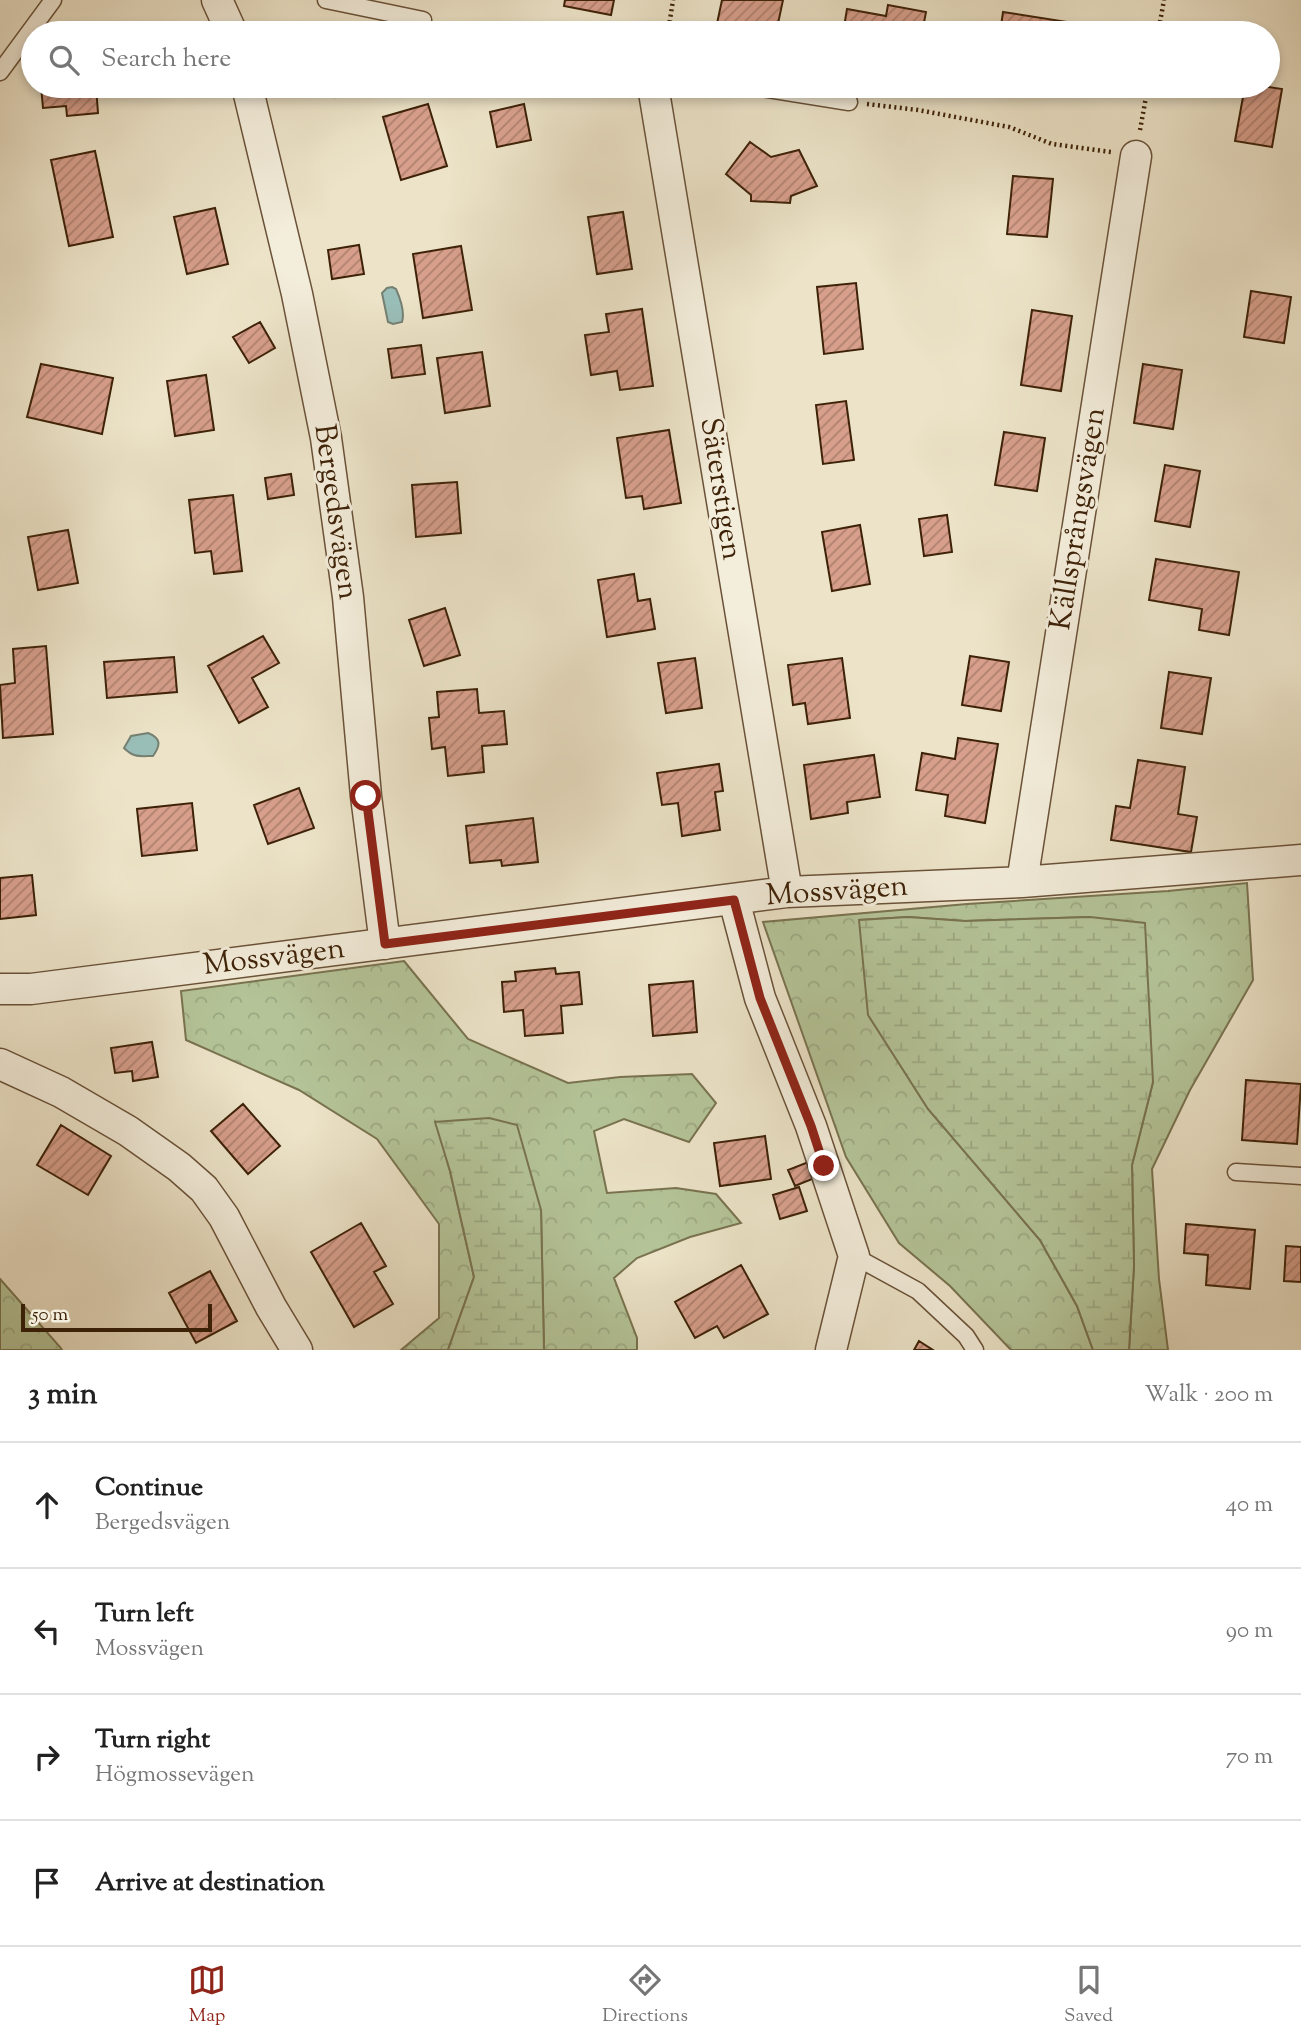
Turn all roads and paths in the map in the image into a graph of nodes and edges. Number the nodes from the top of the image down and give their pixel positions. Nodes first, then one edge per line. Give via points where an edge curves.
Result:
1 (53, 0) edge
2 (217, 0) edge
3 (326, 0) edge
4 (673, 0) edge
5 (1164, 0) edge
6 (423, 20) joint
7 (38, 21) edge
8 (227, 21) edge
9 (427, 21) edge
10 (670, 21) edge
11 (1160, 21) edge
12 (21, 43) edge
13 (0, 72) edge
14 (250, 98) edge
15 (655, 98) edge
16 (824, 98) edge
17 (1146, 98) edge
18 (849, 102) joint
19 (1136, 156) junction
20 (1301, 860) edge
21 (1022, 882) junction
22 (787, 892) junction
23 (734, 900) junction
24 (385, 944) junction
25 (0, 989) edge
26 (0, 1064) edge
27 (1236, 1172) dead end
28 (1301, 1176) edge
29 (854, 1256) junction
30 (297, 1350) edge
31 (831, 1350) edge
32 (975, 1350) edge

1 - 7 lane
2 - 8 street
3 - 6 lane
4 - 10 path
5 - 11 path
6 - 9 path
12 - 13 lane
14 - 24 street, Bergedsvägen via 326,439 348,597
15 - 22 street, Säterstigen
16 - 18 lane
17 - 19 path
18 - 19 path via 1009,127 1052,144
19 - 21 street, Källsprångsvägen
20 - 21 street, Mossvägen
21 - 22 street, Mossvägen
22 - 23 street, Mossvägen
23 - 24 street, Mossvägen
23 - 29 street via 760,998 811,1126
24 - 25 street, Mossvägen via 31,989
26 - 30 street via 128,1130 204,1189
27 - 28 lane
29 - 31 street
29 - 32 lane via 918,1291

